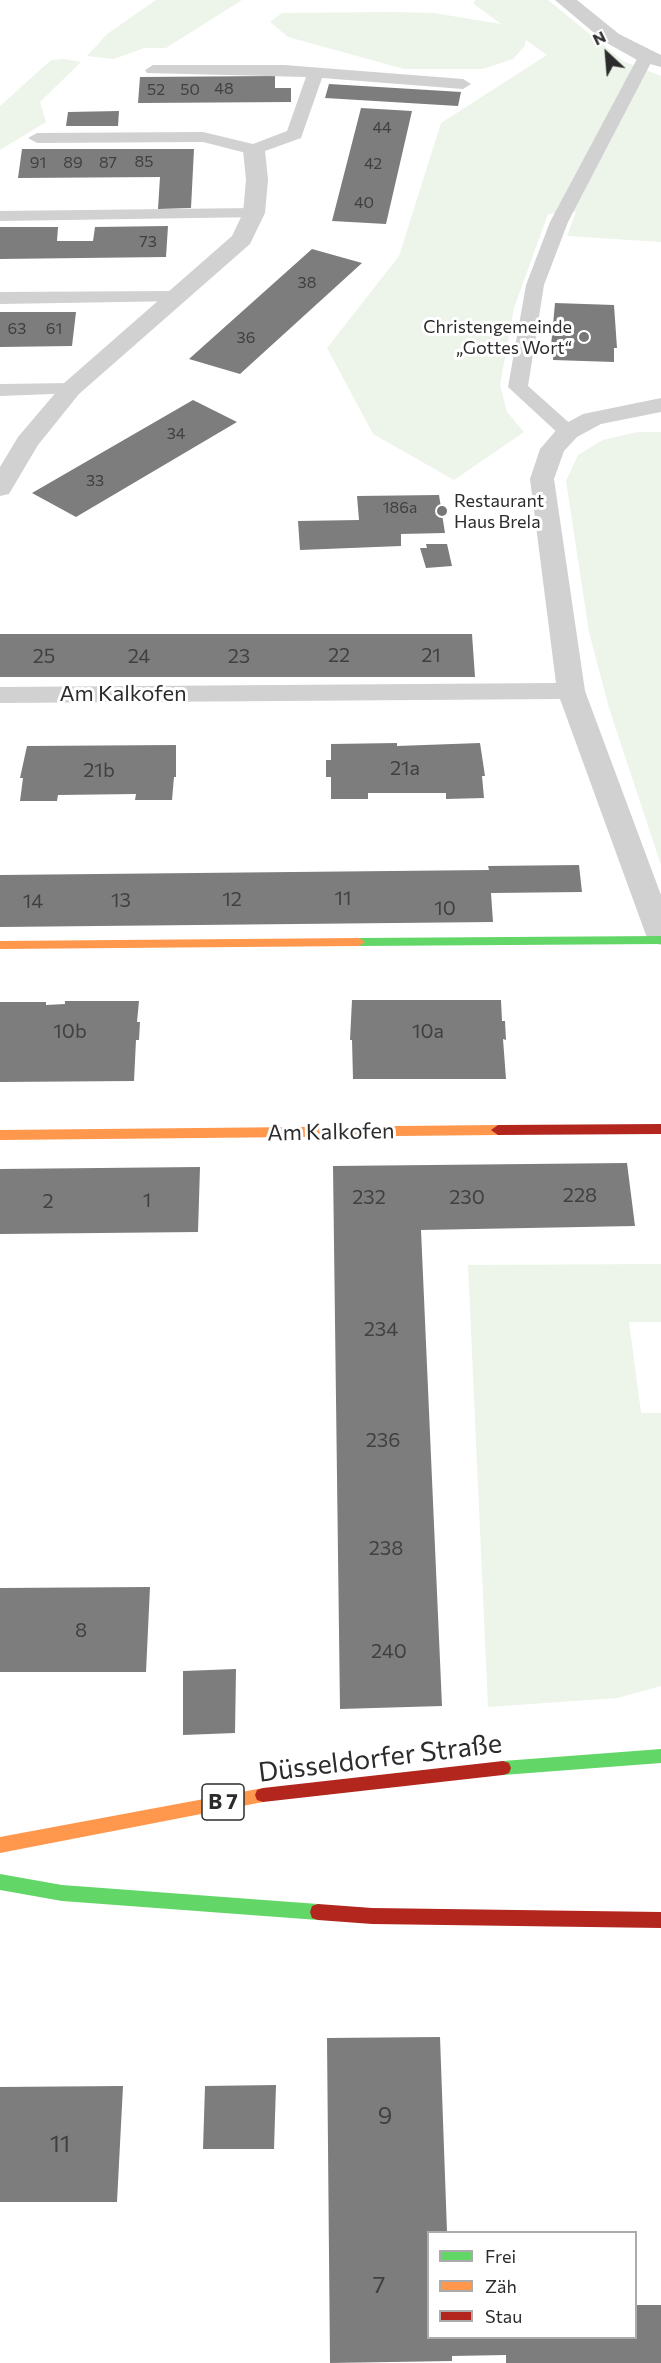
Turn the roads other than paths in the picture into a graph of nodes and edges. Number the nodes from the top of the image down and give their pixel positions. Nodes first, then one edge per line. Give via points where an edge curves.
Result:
1 (565, 0) edge
2 (653, 59) edge
3 (153, 70) dead end
4 (315, 73) junction
5 (463, 84) dead end
6 (37, 138) dead end
7 (254, 150) junction
8 (254, 213) junction
9 (0, 216) edge
10 (175, 297) junction
11 (0, 298) edge
12 (71, 389) junction
13 (0, 390) edge
14 (661, 405) edge
15 (568, 432) junction
16 (0, 489) edge
17 (571, 691) junction
18 (0, 695) edge
19 (661, 935) edge
20 (661, 940) edge
21 (0, 945) edge
22 (661, 1129) edge
23 (0, 1135) edge
24 (661, 1756) edge
25 (0, 1845) edge
26 (0, 1882) edge
27 (661, 1920) edge

1 - 2 street via 612,38
2 - 15 lane via 559,222 535,285 518,387
3 - 4 lane
4 - 5 lane
4 - 7 lane via 295,134
6 - 7 lane via 203,137
7 - 8 street via 258,180
8 - 9 lane
8 - 10 street via 242,239
10 - 11 lane
10 - 12 street
12 - 13 lane
12 - 16 street via 27,442
14 - 15 street via 592,419
15 - 17 street via 552,449 542,479
17 - 18 street, Am Kalkofen
17 - 19 street
20 - 21 street
22 - 23 street, Am Kalkofen
24 - 25 street, Düsseldorfer Straße / B 7 via 539,1764 278,1792
26 - 27 street via 62,1893 372,1917

